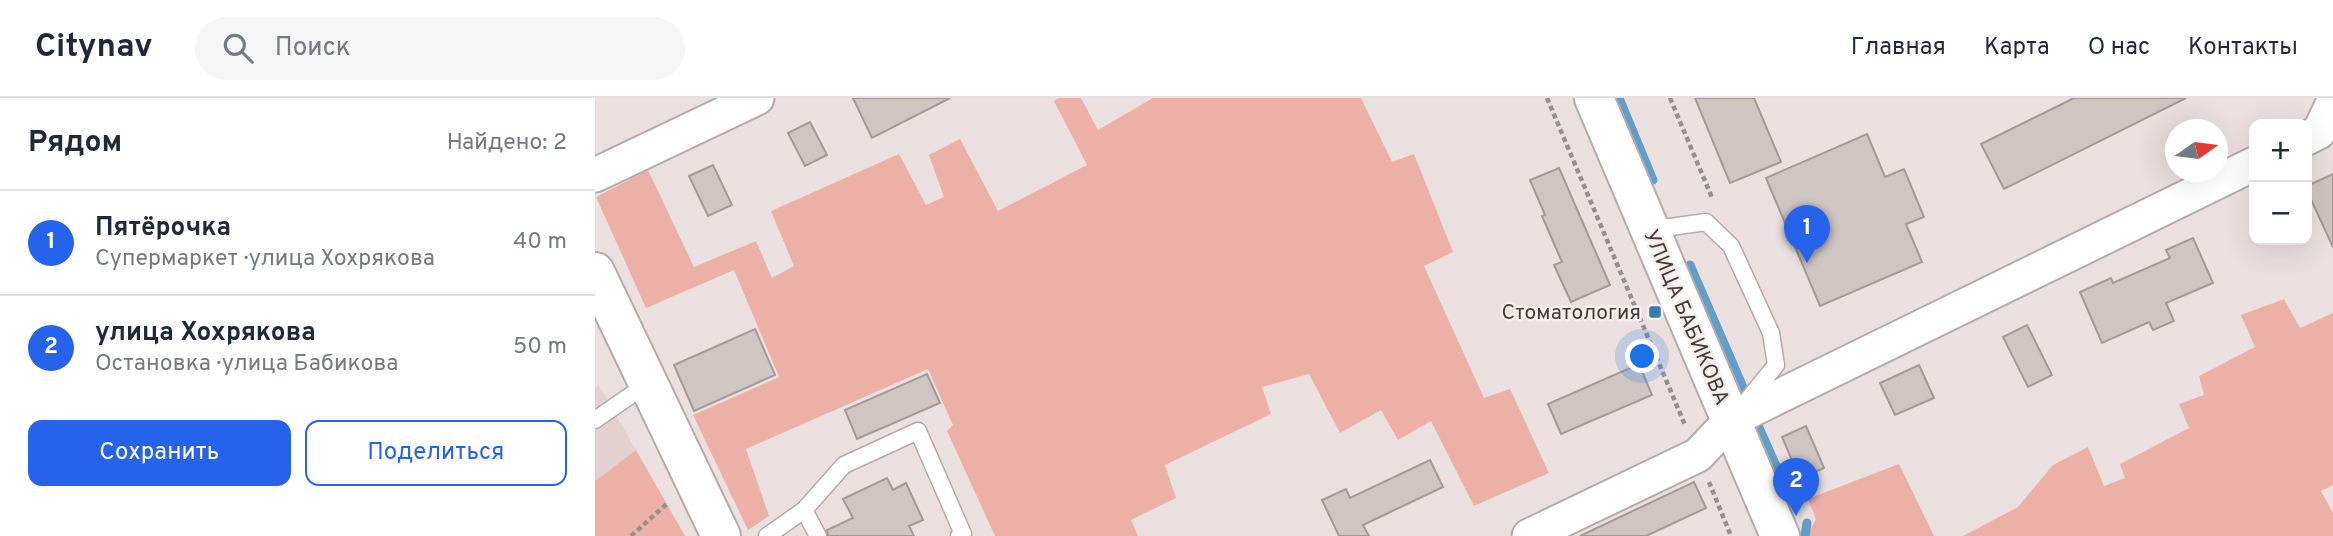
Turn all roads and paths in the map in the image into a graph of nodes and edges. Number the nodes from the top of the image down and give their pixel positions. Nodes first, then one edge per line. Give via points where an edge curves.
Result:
1 (757, 98) edge
2 (1547, 98) edge
3 (1594, 98) edge
4 (2333, 103) edge
5 (2312, 136) edge
6 (2249, 166) edge
7 (595, 175) edge
8 (1649, 230) junction
9 (595, 272) edge
10 (647, 384) junction
11 (595, 420) edge
12 (1731, 420) junction
13 (1698, 455) junction
14 (693, 480) junction
15 (804, 510) junction
16 (631, 536) edge
17 (721, 536) edge
18 (767, 536) edge
19 (818, 536) edge
20 (959, 536) edge
21 (1529, 536) edge
22 (1731, 536) edge
23 (1780, 536) edge

1 - 7 street
2 - 13 path
3 - 8 main road, УЛИЦА БАБИКОВА
4 - 5 street via 2319,132
6 - 12 street
8 - 12 main road, УЛИЦА БАБИКОВА
8 - 12 lane via 1706,222 1731,246 1771,333 1776,365
9 - 10 main road
10 - 11 lane
10 - 14 main road
12 - 13 street
12 - 23 main road, УЛИЦА БАБИКОВА
13 - 21 street
13 - 22 path
14 - 16 path
14 - 17 main road
15 - 18 lane
15 - 19 lane
15 - 20 lane via 844,465 918,431 963,534

